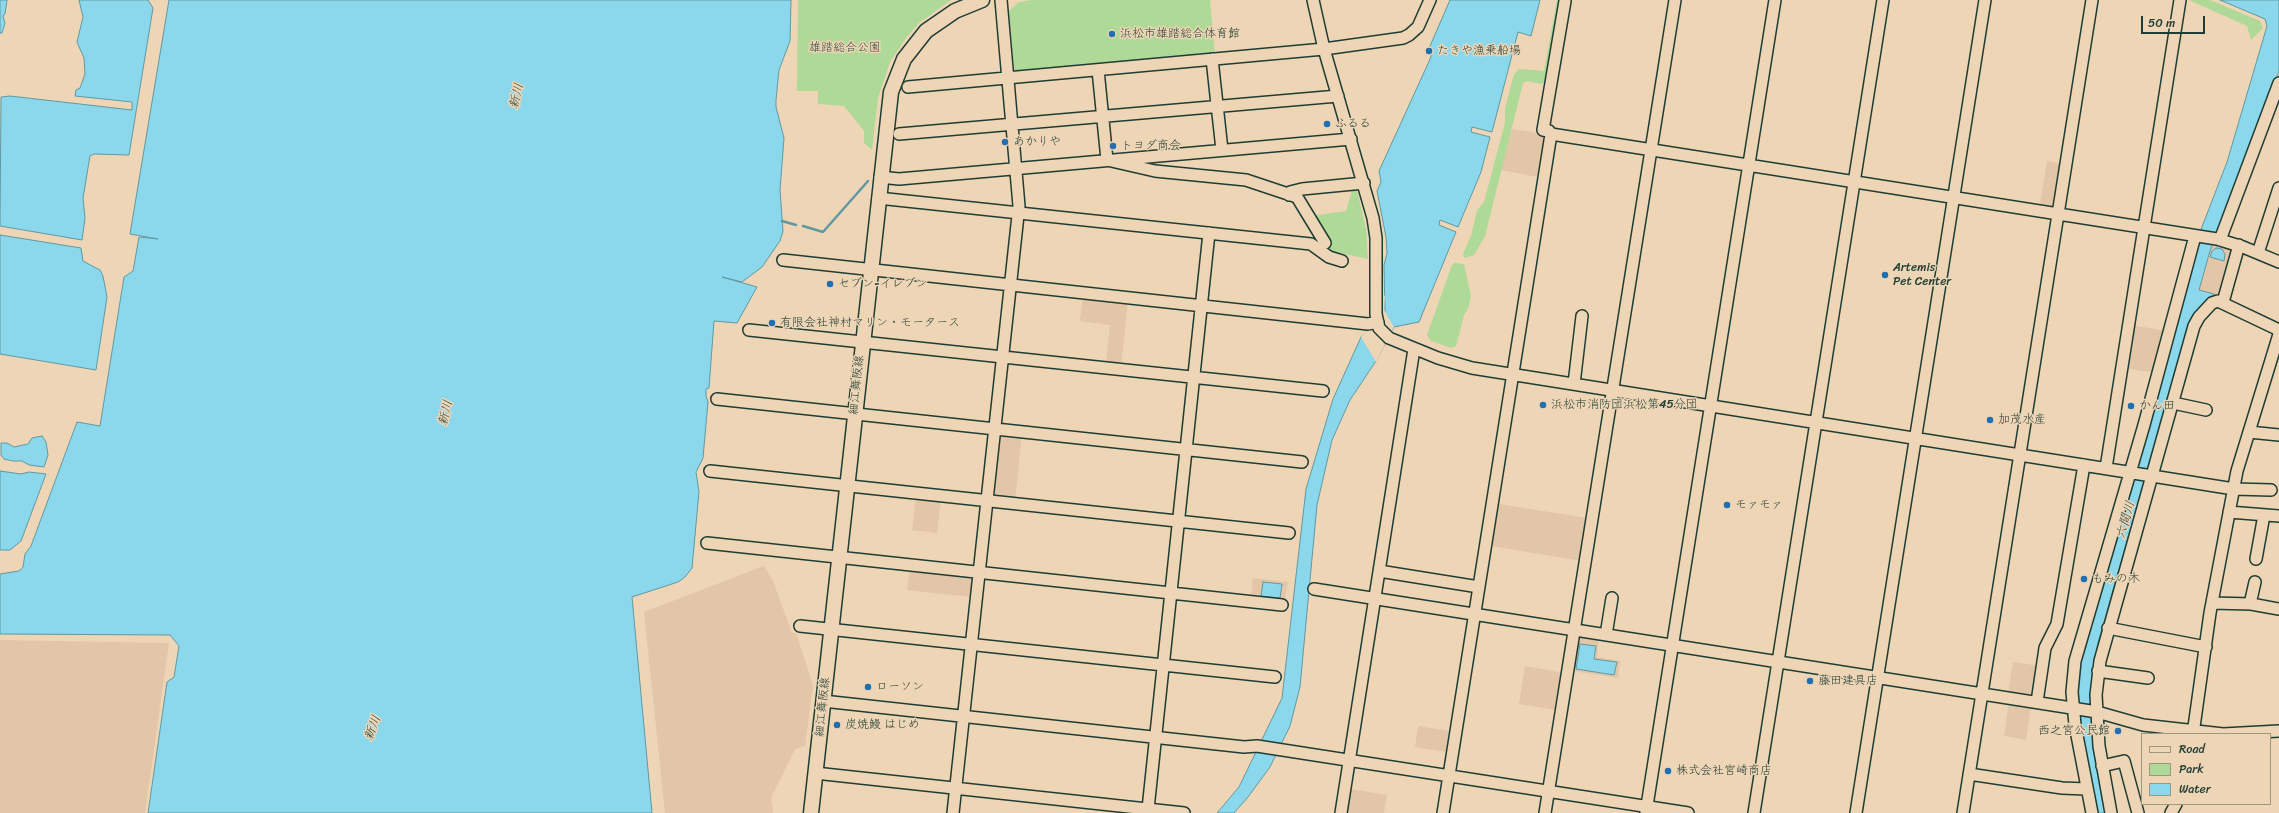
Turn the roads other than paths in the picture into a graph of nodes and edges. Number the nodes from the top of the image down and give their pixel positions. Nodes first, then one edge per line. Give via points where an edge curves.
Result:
1 (982, 0) edge
2 (1001, 0) edge
3 (1313, 0) edge
4 (1430, 0) edge
5 (1675, 0) edge
6 (1775, 0) edge
7 (1883, 0) edge
8 (1985, 0) edge
9 (2092, 0) edge
10 (2180, 0) edge
11 (1565, 1) dead end
12 (1324, 49) junction
13 (1212, 60) junction
14 (1098, 70) junction
15 (1009, 78) junction
16 (2279, 83) edge
17 (908, 87) dead end
18 (1338, 96) junction
19 (1217, 106) junction
20 (1102, 116) junction
21 (1013, 123) junction
22 (899, 134) dead end
23 (1551, 134) junction
24 (1351, 139) junction
25 (1651, 149) junction
26 (1222, 150) junction
27 (1107, 160) junction
28 (1748, 165) junction
29 (1017, 168) junction
30 (880, 177) junction
31 (1854, 182) junction
32 (1364, 183) junction
33 (2279, 188) edge
34 (1289, 194) junction
35 (1954, 197) junction
36 (878, 198) junction
37 (1018, 213) junction
38 (2058, 214) junction
39 (2144, 227) junction
40 (1209, 233) junction
41 (2196, 236) junction
42 (2218, 240) junction
43 (1325, 243) dead end
44 (2238, 245) junction
45 (2258, 252) junction
46 (783, 260) dead end
47 (1342, 261) dead end
48 (2279, 262) edge
49 (870, 269) junction
50 (1010, 284) junction
51 (2223, 302) junction
52 (1202, 305) junction
53 (1582, 316) dead end
54 (1373, 323) junction
55 (749, 330) dead end
56 (2279, 330) edge
57 (2279, 334) edge
58 (862, 342) junction
59 (1414, 349) junction
60 (1003, 357) junction
61 (1513, 374) junction
62 (1194, 378) junction
63 (1574, 384) junction
64 (1612, 390) junction
65 (1323, 391) dead end
66 (717, 399) dead end
67 (2173, 403) junction
68 (1710, 406) junction
69 (2206, 410) dead end
70 (854, 414) junction
71 (1816, 423) junction
72 (995, 429) junction
73 (2249, 432) junction
74 (2279, 435) edge
75 (1916, 439) junction
76 (1186, 449) junction
77 (2020, 455) junction
78 (1302, 462) dead end
79 (2084, 465) junction
80 (2106, 468) junction
81 (710, 471) dead end
82 (2131, 472) junction
83 (2152, 476) junction
84 (846, 486) junction
85 (2234, 489) junction
86 (2271, 490) dead end
87 (987, 501) junction
88 (2229, 512) junction
89 (2264, 515) junction
90 (2279, 516) edge
91 (1178, 521) junction
92 (1289, 533) dead end
93 (707, 543) dead end
94 (839, 558) junction
95 (2256, 559) dead end
96 (1379, 571) junction
97 (980, 573) junction
98 (2255, 582) dead end
99 (1479, 587) junction
100 (1314, 589) dead end
101 (1171, 593) junction
102 (1375, 598) junction
103 (1612, 598) dead end
104 (2212, 603) junction
105 (2250, 604) junction
106 (1282, 605) dead end
107 (2279, 609) edge
108 (1475, 614) junction
109 (800, 626) dead end
110 (2108, 628) junction
111 (831, 630) junction
112 (1574, 630) junction
113 (1606, 635) junction
114 (972, 645) junction
115 (1672, 645) junction
116 (2206, 647) junction
117 (1778, 662) junction
118 (1163, 665) junction
119 (2098, 671) junction
120 (1275, 677) dead end
121 (1878, 677) junction
122 (2148, 678) dead end
123 (1982, 694) junction
124 (823, 701) junction
125 (2036, 702) junction
126 (2075, 708) junction
127 (2095, 711) junction
128 (964, 717) junction
129 (2279, 731) edge
130 (2193, 733) edge
131 (2242, 733) edge
132 (1155, 737) junction
133 (1350, 760) junction
134 (2102, 766) junction
135 (815, 774) junction
136 (1969, 774) junction
137 (1449, 775) junction
138 (956, 789) junction
139 (2086, 789) junction
140 (1549, 791) junction
141 (1148, 809) junction
142 (1646, 810) edge
143 (811, 813) edge
144 (954, 813) edge
145 (1184, 813) edge
146 (1341, 813) edge
147 (1443, 813) edge
148 (1545, 813) edge
149 (1688, 813) edge
150 (1754, 813) edge
151 (1856, 813) edge
152 (1963, 813) edge
153 (2092, 813) edge
154 (2111, 813) edge
155 (2138, 813) edge

1 - 30 main road, 細江舞阪線 via 955,10 940,20 920,38 904,59 889,100
2 - 15 street
3 - 12 street
4 - 12 street via 1418,27 1409,36
5 - 25 street
6 - 28 street
7 - 31 street
8 - 35 street
9 - 38 street
10 - 39 street
11 - 23 street via 1543,130
12 - 13 street
12 - 18 street
13 - 14 street
13 - 19 street
14 - 15 street
14 - 20 street
15 - 17 street
15 - 21 street
16 - 42 street
18 - 19 street
18 - 24 street
19 - 20 street
19 - 26 street
20 - 21 street
20 - 27 street
21 - 22 street
21 - 29 street
23 - 25 street
23 - 61 street
24 - 26 street
24 - 32 street
25 - 28 street
25 - 64 street
26 - 27 street
27 - 29 street
27 - 34 street via 1155,171 1246,180
28 - 31 street
28 - 68 street
29 - 30 street via 899,179
29 - 37 street
30 - 36 main road, 細江舞阪線
31 - 35 street
31 - 71 street
32 - 34 street via 1302,189
32 - 54 street via 1375,233 1376,310
33 - 45 street
34 - 43 street via 1297,197
35 - 38 street
35 - 75 street
36 - 37 street
36 - 49 main road, 細江舞阪線
37 - 40 street
37 - 50 street
38 - 39 street
38 - 77 street
39 - 41 street
39 - 80 street
40 - 47 street via 1311,244 1325,255
40 - 52 street
41 - 42 street
41 - 82 street
42 - 44 street
44 - 45 street
44 - 51 street
45 - 48 street
46 - 49 street
49 - 50 street
49 - 58 main road, 細江舞阪線
50 - 52 street
50 - 60 street
51 - 56 street
51 - 67 street via 2212,303 2196,321
52 - 54 street
52 - 62 street
53 - 63 street
54 - 59 street via 1389,338
55 - 58 street
57 - 73 street
58 - 60 street
58 - 70 main road, 細江舞阪線
59 - 61 street via 1463,366
59 - 96 street
60 - 62 street
60 - 72 street
61 - 63 street
61 - 99 street
62 - 65 street
62 - 76 street
63 - 64 street
64 - 68 street
64 - 112 street
66 - 70 street
67 - 69 street
67 - 83 street
68 - 71 street
68 - 115 street
70 - 72 street
70 - 84 main road, 細江舞阪線
71 - 75 street
71 - 117 street
72 - 76 street
72 - 87 street
73 - 74 street
73 - 85 street
75 - 77 street
75 - 121 street
76 - 78 street
76 - 91 street
77 - 79 street
77 - 123 street
79 - 80 street
79 - 125 street via 2058,624 2045,648
80 - 82 street
81 - 84 street
82 - 83 street
82 - 126 street via 2078,646 2073,677
83 - 85 street
83 - 110 street
84 - 87 street
84 - 94 main road, 細江舞阪線
85 - 86 street
85 - 88 street
87 - 91 street
87 - 97 street
88 - 89 street
88 - 104 street
89 - 90 street
89 - 95 street
91 - 92 street
91 - 101 street
93 - 94 street
94 - 97 street
94 - 111 main road, 細江舞阪線
96 - 99 street
96 - 102 street
97 - 101 street
97 - 114 street
98 - 105 street
99 - 108 street
100 - 102 street
101 - 106 street
101 - 118 street
102 - 108 street
102 - 133 street
103 - 113 street
104 - 105 street
104 - 116 street
105 - 107 street
108 - 112 street
108 - 137 street
109 - 111 street
110 - 116 street
110 - 119 street
111 - 114 street
111 - 124 main road, 細江舞阪線
112 - 113 street
112 - 140 street
113 - 115 street
114 - 118 street
114 - 128 street
115 - 117 street
115 - 142 street
116 - 130 street
117 - 121 street
117 - 150 street
118 - 120 street
118 - 132 street
119 - 122 street
119 - 127 street
121 - 123 street
121 - 151 street
123 - 125 street
123 - 136 street
124 - 128 street
124 - 135 main road, 細江舞阪線
125 - 126 street
126 - 127 street
126 - 139 street
127 - 130 street via 2138,724
127 - 134 street
128 - 132 street
128 - 138 street
129 - 131 street
132 - 133 street via 1244,747 1258,746
132 - 141 street
133 - 137 street
133 - 146 street
134 - 154 street
134 - 155 street via 2124,761
135 - 138 street
135 - 143 main road, 細江舞阪線
136 - 139 street via 2062,788
136 - 152 street
137 - 140 street
137 - 147 street
138 - 141 street
138 - 144 street
139 - 153 street
140 - 142 street
140 - 148 street
141 - 145 street
142 - 149 street

